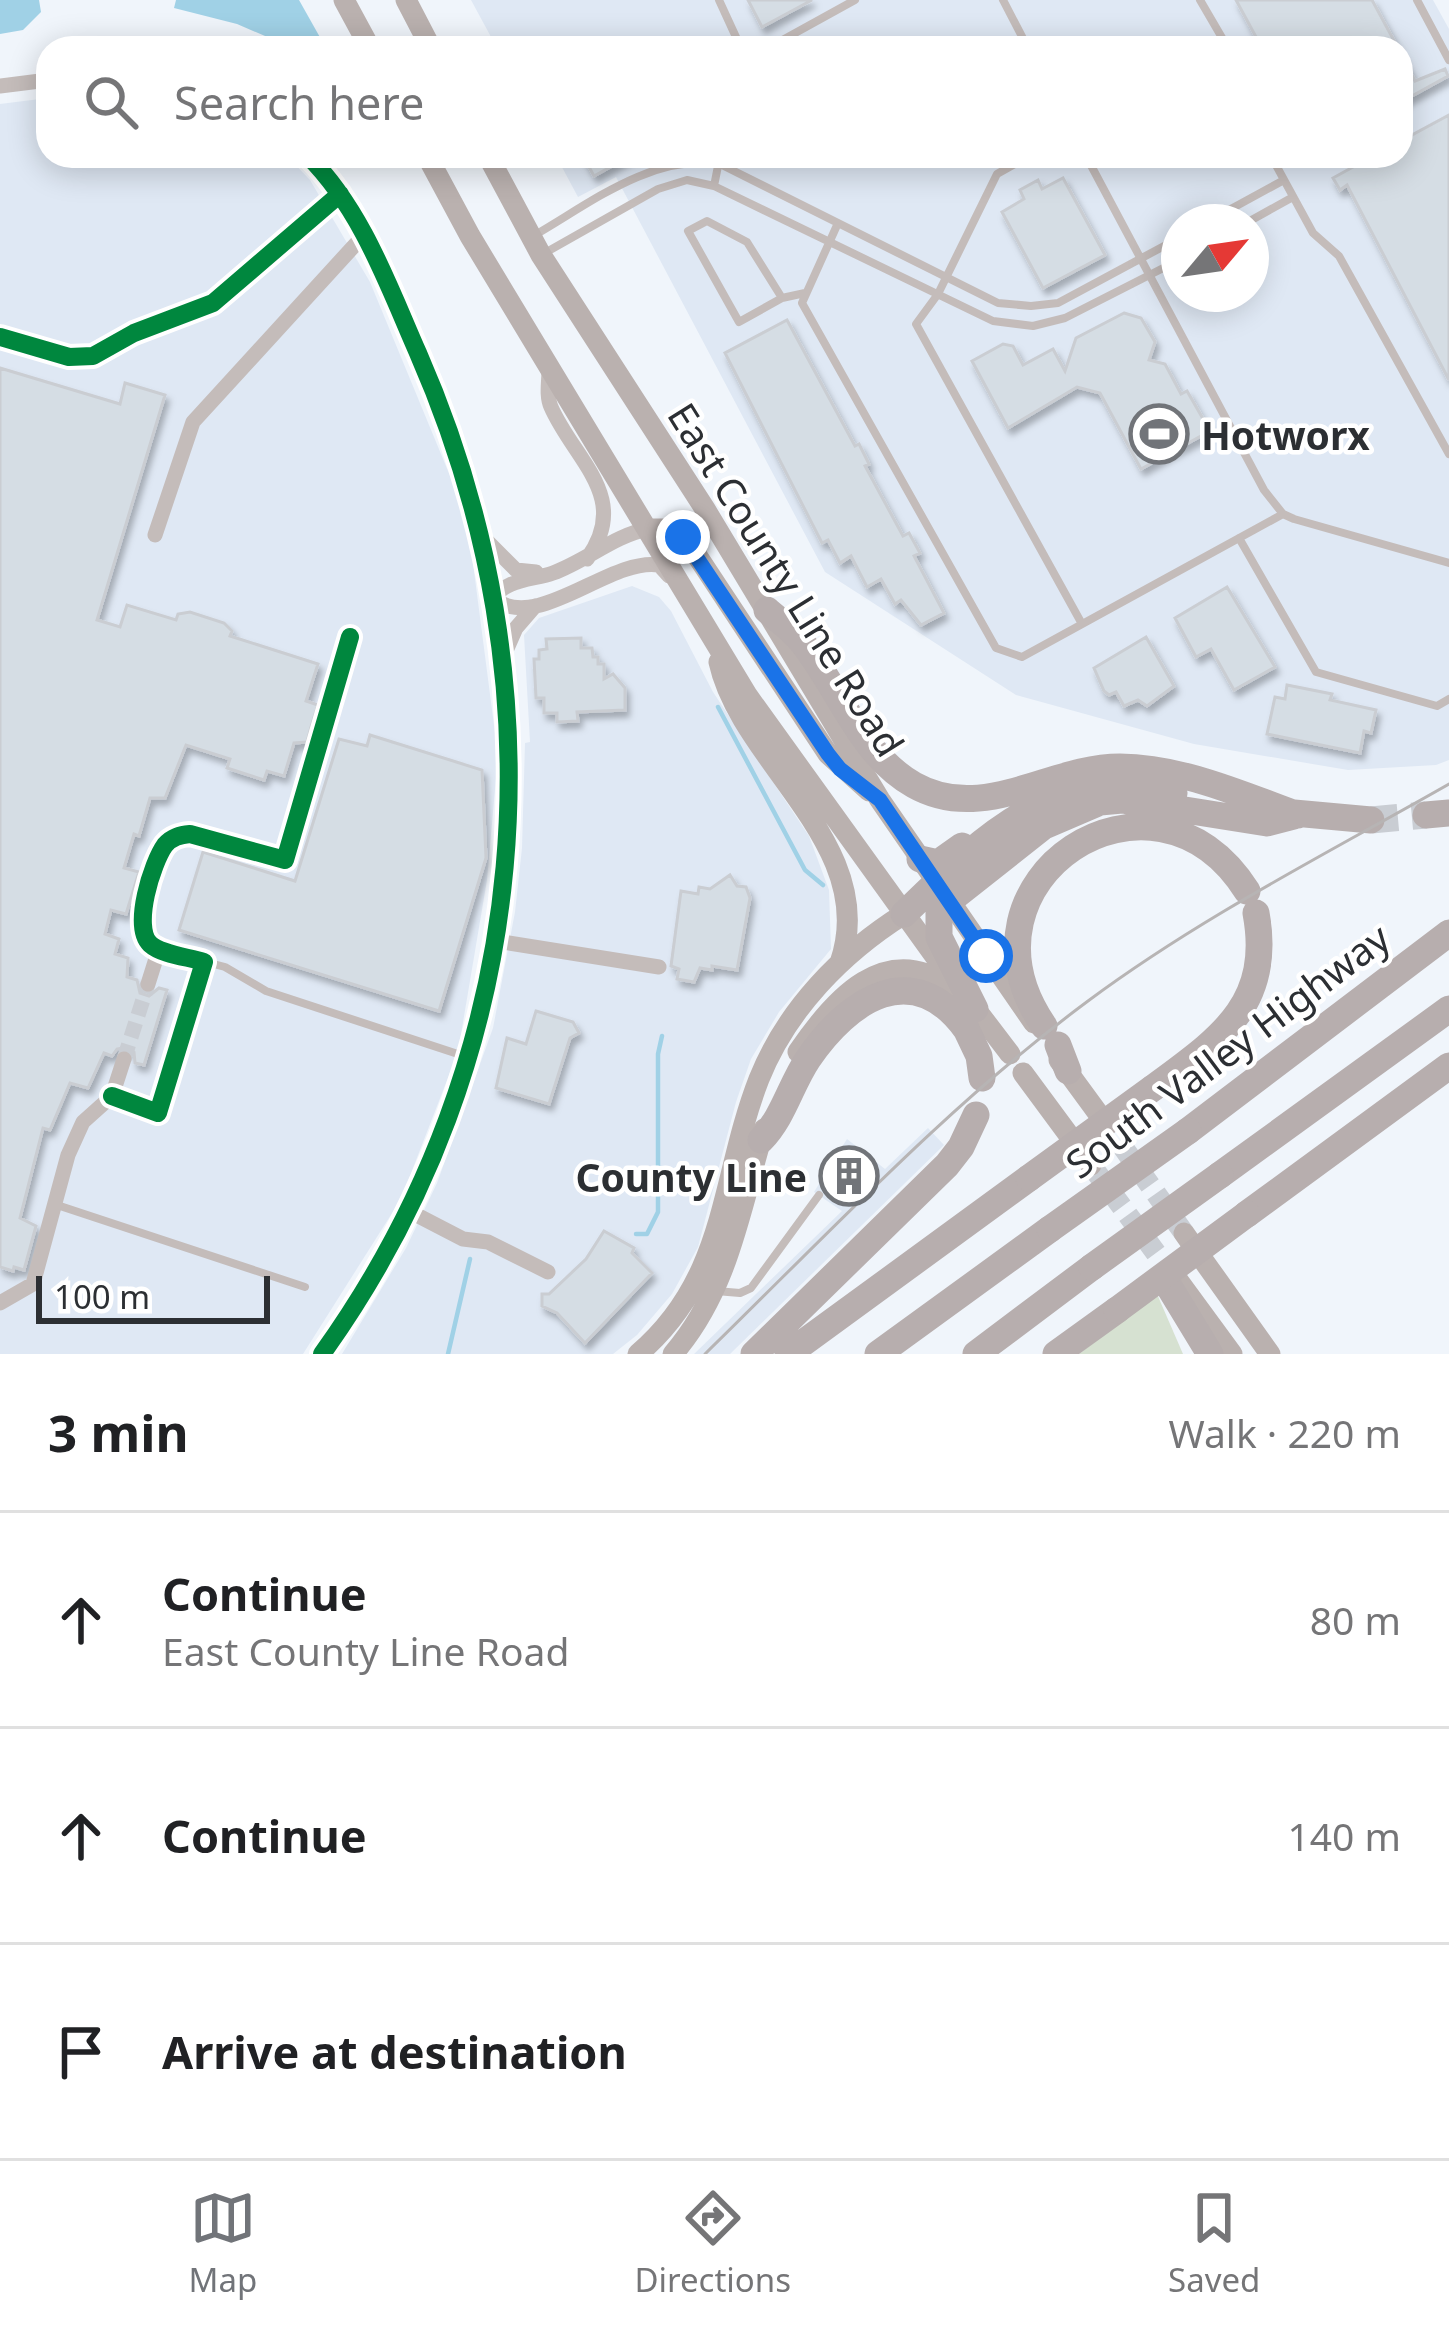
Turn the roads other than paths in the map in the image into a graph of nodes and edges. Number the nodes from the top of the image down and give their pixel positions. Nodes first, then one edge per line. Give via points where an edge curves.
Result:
1 (344, 0) edge
2 (406, 0) edge
3 (719, 0) edge
4 (855, 0) edge
5 (1003, 0) edge
6 (1200, 0) edge
7 (1417, 0) edge
8 (364, 36) edge
9 (425, 36) edge
10 (736, 36) edge
11 (790, 36) edge
12 (1022, 36) edge
13 (1221, 36) edge
14 (1449, 60) edge
15 (36, 82) edge
16 (0, 86) edge
17 (318, 168) edge
18 (434, 168) edge
19 (494, 168) edge
20 (654, 168) edge
21 (717, 168) edge
22 (734, 168) edge
23 (1008, 168) edge
24 (1092, 168) edge
25 (1278, 168) edge
26 (1284, 180) junction
27 (714, 186) junction
28 (340, 194) junction
29 (1293, 197) junction
30 (1240, 204) edge
31 (1269, 210) edge
32 (838, 223) junction
33 (364, 235) junction
34 (830, 242) junction
35 (536, 246) junction
36 (1161, 248) edge
37 (1141, 259) junction
38 (1161, 270) edge
39 (1150, 276) junction
40 (946, 277) junction
41 (807, 293) junction
42 (938, 294) junction
43 (782, 298) junction
44 (0, 337) edge
45 (550, 367) junction
46 (1449, 454) edge
47 (1283, 514) junction
48 (648, 529) junction
49 (481, 534) junction
50 (154, 535) dead end
51 (1239, 538) junction
52 (587, 559) junction
53 (1449, 563) edge
54 (563, 569) junction
55 (494, 598) junction
56 (689, 602) junction
57 (535, 606) junction
58 (767, 610) junction
59 (1082, 624) junction
60 (350, 637) dead end
61 (716, 644) junction
62 (502, 663) junction
63 (1449, 699) edge
64 (1208, 798) junction
65 (880, 800) junction
66 (1298, 815) junction
67 (1371, 820) tunnel mouth
68 (920, 859) junction
69 (941, 891) junction
70 (904, 914) junction
71 (1449, 933) edge
72 (496, 941) junction
73 (159, 949) junction
74 (204, 962) junction
75 (839, 965) junction
76 (659, 967) dead end
77 (942, 972) junction
78 (148, 984) tunnel mouth
79 (1449, 1009) edge
80 (970, 1019) junction
81 (1052, 1044) junction
82 (468, 1058) junction
83 (124, 1059) tunnel mouth
84 (1449, 1066) edge
85 (982, 1078) dead end
86 (112, 1096) junction
87 (976, 1115) dead end
88 (1110, 1131) tunnel mouth
89 (760, 1140) junction
90 (1081, 1152) tunnel mouth
91 (819, 1195) dead end
92 (57, 1205) junction
93 (407, 1210) junction
94 (1193, 1245) tunnel mouth
95 (1165, 1269) joint
96 (548, 1272) dead end
97 (304, 1287) dead end
98 (715, 1291) junction
99 (0, 1303) edge
100 (322, 1354) edge
101 (638, 1354) edge
102 (673, 1354) edge
103 (754, 1354) edge
104 (788, 1354) edge
105 (878, 1354) edge
106 (976, 1354) edge
107 (1056, 1354) edge
108 (1210, 1354) edge
109 (1232, 1354) edge
110 (1270, 1354) edge

1 - 8 main road
2 - 9 main road
3 - 10 lane
4 - 11 lane
5 - 12 lane
6 - 13 lane
7 - 14 lane
15 - 16 street
17 - 28 street
18 - 45 main road
19 - 35 main road, East County Line Road
20 - 35 lane
21 - 27 lane
22 - 32 lane
23 - 40 lane via 997,174
24 - 37 lane
25 - 26 lane
26 - 29 lane
26 - 30 lane
27 - 34 lane
27 - 35 lane via 687,180 658,189
28 - 33 street
28 - 44 street via 213,303 93,356
29 - 31 lane
29 - 46 lane via 1313,233 1339,256
32 - 34 lane
32 - 40 lane
33 - 49 street via 445,417
33 - 50 street via 193,422
34 - 41 lane
34 - 42 lane
35 - 58 main road, East County Line Road
36 - 37 lane
37 - 39 lane
37 - 40 lane via 1058,303 1031,306 998,303
38 - 39 lane
39 - 42 lane via 1033,326 993,321
39 - 47 lane
40 - 42 lane
41 - 43 lane
41 - 59 lane via 802,303 996,648 1022,657
42 - 59 lane via 916,325
43 - 43 lane via 747,242 707,220 688,231 739,322
45 - 48 main road
45 - 52 street via 548,403 602,493 601,531
47 - 51 lane
47 - 53 lane
48 - 52 street
48 - 56 main road
48 - 65 main road via 686,539 828,754
49 - 54 street via 516,570
49 - 55 street
51 - 59 lane
51 - 63 lane via 1316,672 1437,706
52 - 54 street
54 - 55 street via 501,588
55 - 57 street via 507,607
55 - 62 street
56 - 57 street via 658,566 645,564
56 - 61 main road
57 - 62 street
58 - 65 main road, East County Line Road
58 - 66 highway via 800,639 883,760 930,792 986,800 1125,767 1227,789
60 - 73 street via 286,860 190,834 169,841 141,916 147,941
61 - 70 main road
61 - 75 main road via 725,690 832,856 845,917
62 - 72 street via 508,797
64 - 66 highway
64 - 68 highway via 1146,779 1063,784 1021,802 941,862
64 - 69 highway via 1107,784 1060,795 1015,820
65 - 68 main road, East County Line Road
66 - 67 highway
66 - 69 highway via 1267,823 1148,801 1100,802 1039,829
68 - 69 main road, East County Line Road
69 - 70 highway
69 - 80 highway via 939,937
69 - 81 main road, East County Line Road
70 - 75 main road
70 - 77 main road
71 - 105 highway, South Valley Highway, bridge
72 - 76 street
72 - 82 street
73 - 74 street
73 - 78 street
74 - 82 lane via 266,992
74 - 86 street via 158,1113
75 - 101 main road via 773,1048 704,1270
77 - 80 highway
77 - 89 main road via 900,969 850,989 799,1050
79 - 106 highway, bridge
80 - 85 highway
80 - 89 highway via 904,990 875,995 823,1039 779,1121
80 - 90 main road via 1016,1064
81 - 88 main road, East County Line Road
81 - 104 highway, bridge via 1020,973 1019,923 1036,883 1070,848 1122,828 1160,828 1219,856 1251,902 1260,946 1245,1004 1223,1033
82 - 93 street
83 - 86 street
84 - 107 highway, bridge
86 - 92 street via 83,1122
87 - 103 highway via 947,1165
89 - 98 main road
91 - 98 lane via 752,1288
92 - 97 lane
92 - 99 street via 33,1284
93 - 96 street
93 - 100 street
94 - 110 main road
95 - 108 highway
95 - 109 main road
98 - 102 main road

